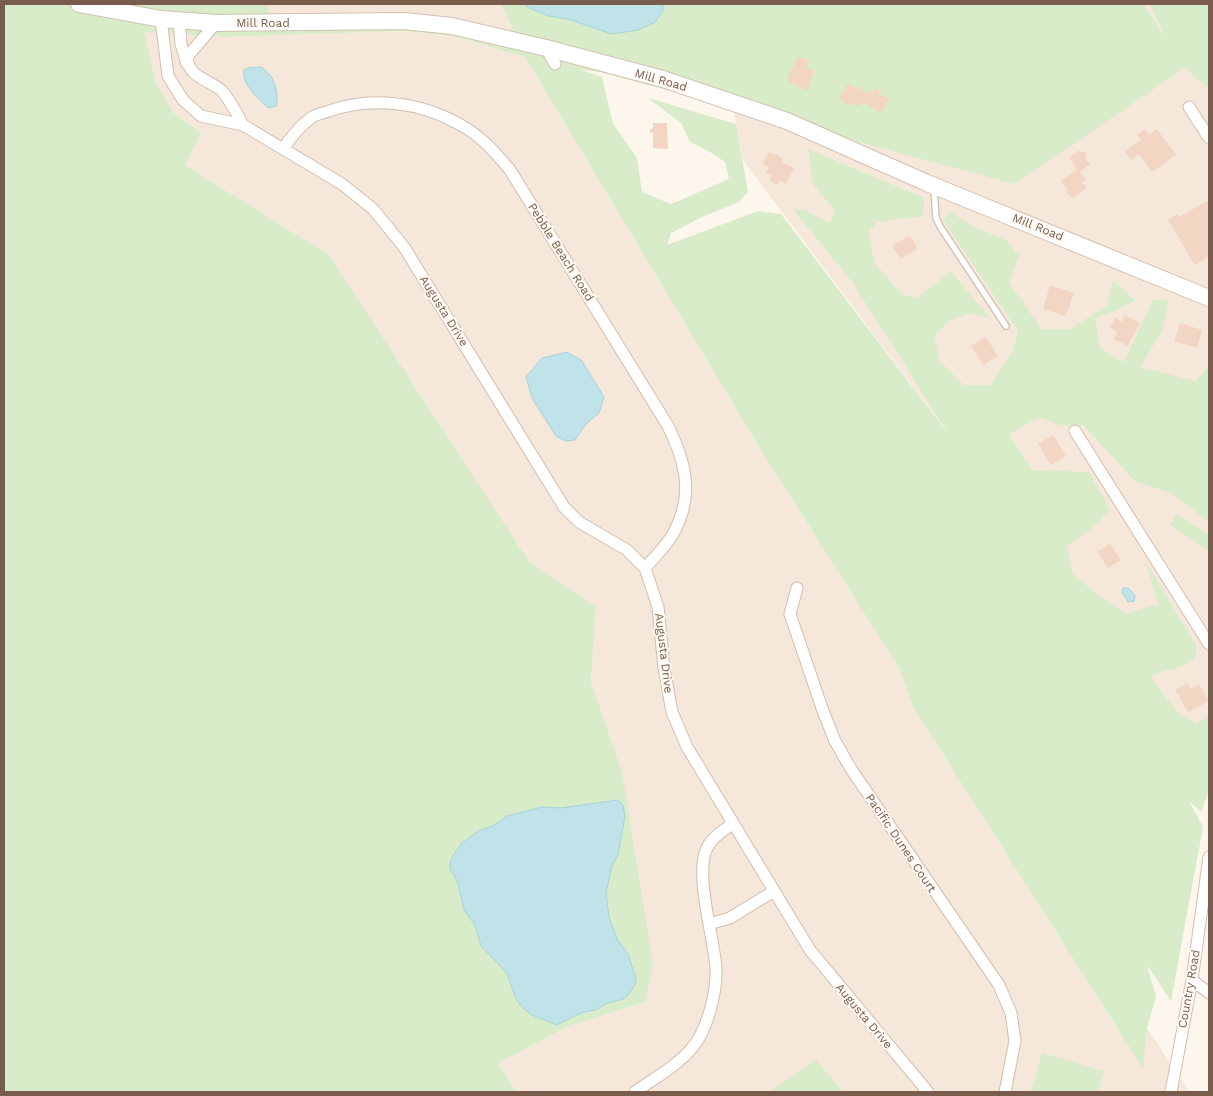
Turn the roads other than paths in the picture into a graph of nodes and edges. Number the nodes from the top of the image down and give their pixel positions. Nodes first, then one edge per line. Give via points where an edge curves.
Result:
1 (79, 4) edge
2 (161, 19) junction
3 (179, 21) junction
4 (216, 24) junction
5 (546, 48) junction
6 (187, 64) junction
7 (555, 64) dead end
8 (1189, 107) dead end
9 (243, 125) junction
10 (1209, 138) edge
11 (283, 148) junction
12 (934, 186) junction
13 (1209, 298) edge
14 (1006, 326) dead end
15 (1075, 431) dead end
16 (645, 568) junction
17 (797, 588) dead end
18 (1209, 644) edge
19 (733, 823) junction
20 (1209, 856) edge
21 (774, 891) junction
22 (709, 924) junction
23 (1192, 980) junction
24 (1209, 993) edge
25 (635, 1092) edge
26 (928, 1092) edge
27 (1004, 1092) edge
28 (1171, 1092) edge

1 - 2 main road, Mill Road
2 - 3 main road, Mill Road
2 - 9 street, Augusta Drive via 168,76 183,100 201,116
3 - 4 main road, Mill Road
3 - 6 street
4 - 5 main road, Mill Road via 404,21 452,26
4 - 6 street via 187,57
5 - 7 street
5 - 12 main road, Mill Road via 663,79 787,121
6 - 9 street, Augusta Drive via 195,76 222,91
8 - 10 street
9 - 11 street, Augusta Drive
11 - 16 street, Augusta Drive via 342,184 373,209 404,247 564,507 579,522 627,550
11 - 16 street, Pebble Beach Road via 312,117 339,108 382,102 422,108 459,123 488,144 510,170 678,446 687,479 684,507 674,534
12 - 13 main road, Mill Road
12 - 14 lane via 936,218 941,228
15 - 18 street
16 - 19 street, Augusta Drive via 658,607 672,712 687,747
17 - 27 street, Pacific Dunes Court via 790,614 835,742 999,985 1011,1013 1015,1041
19 - 21 street, Augusta Drive
19 - 22 street via 709,843 703,859
20 - 23 street, Country Road
21 - 22 street via 730,918
21 - 26 street, Augusta Drive via 810,950
22 - 25 street via 716,969 715,991 706,1021 692,1048
23 - 24 street
23 - 28 street, Country Road

